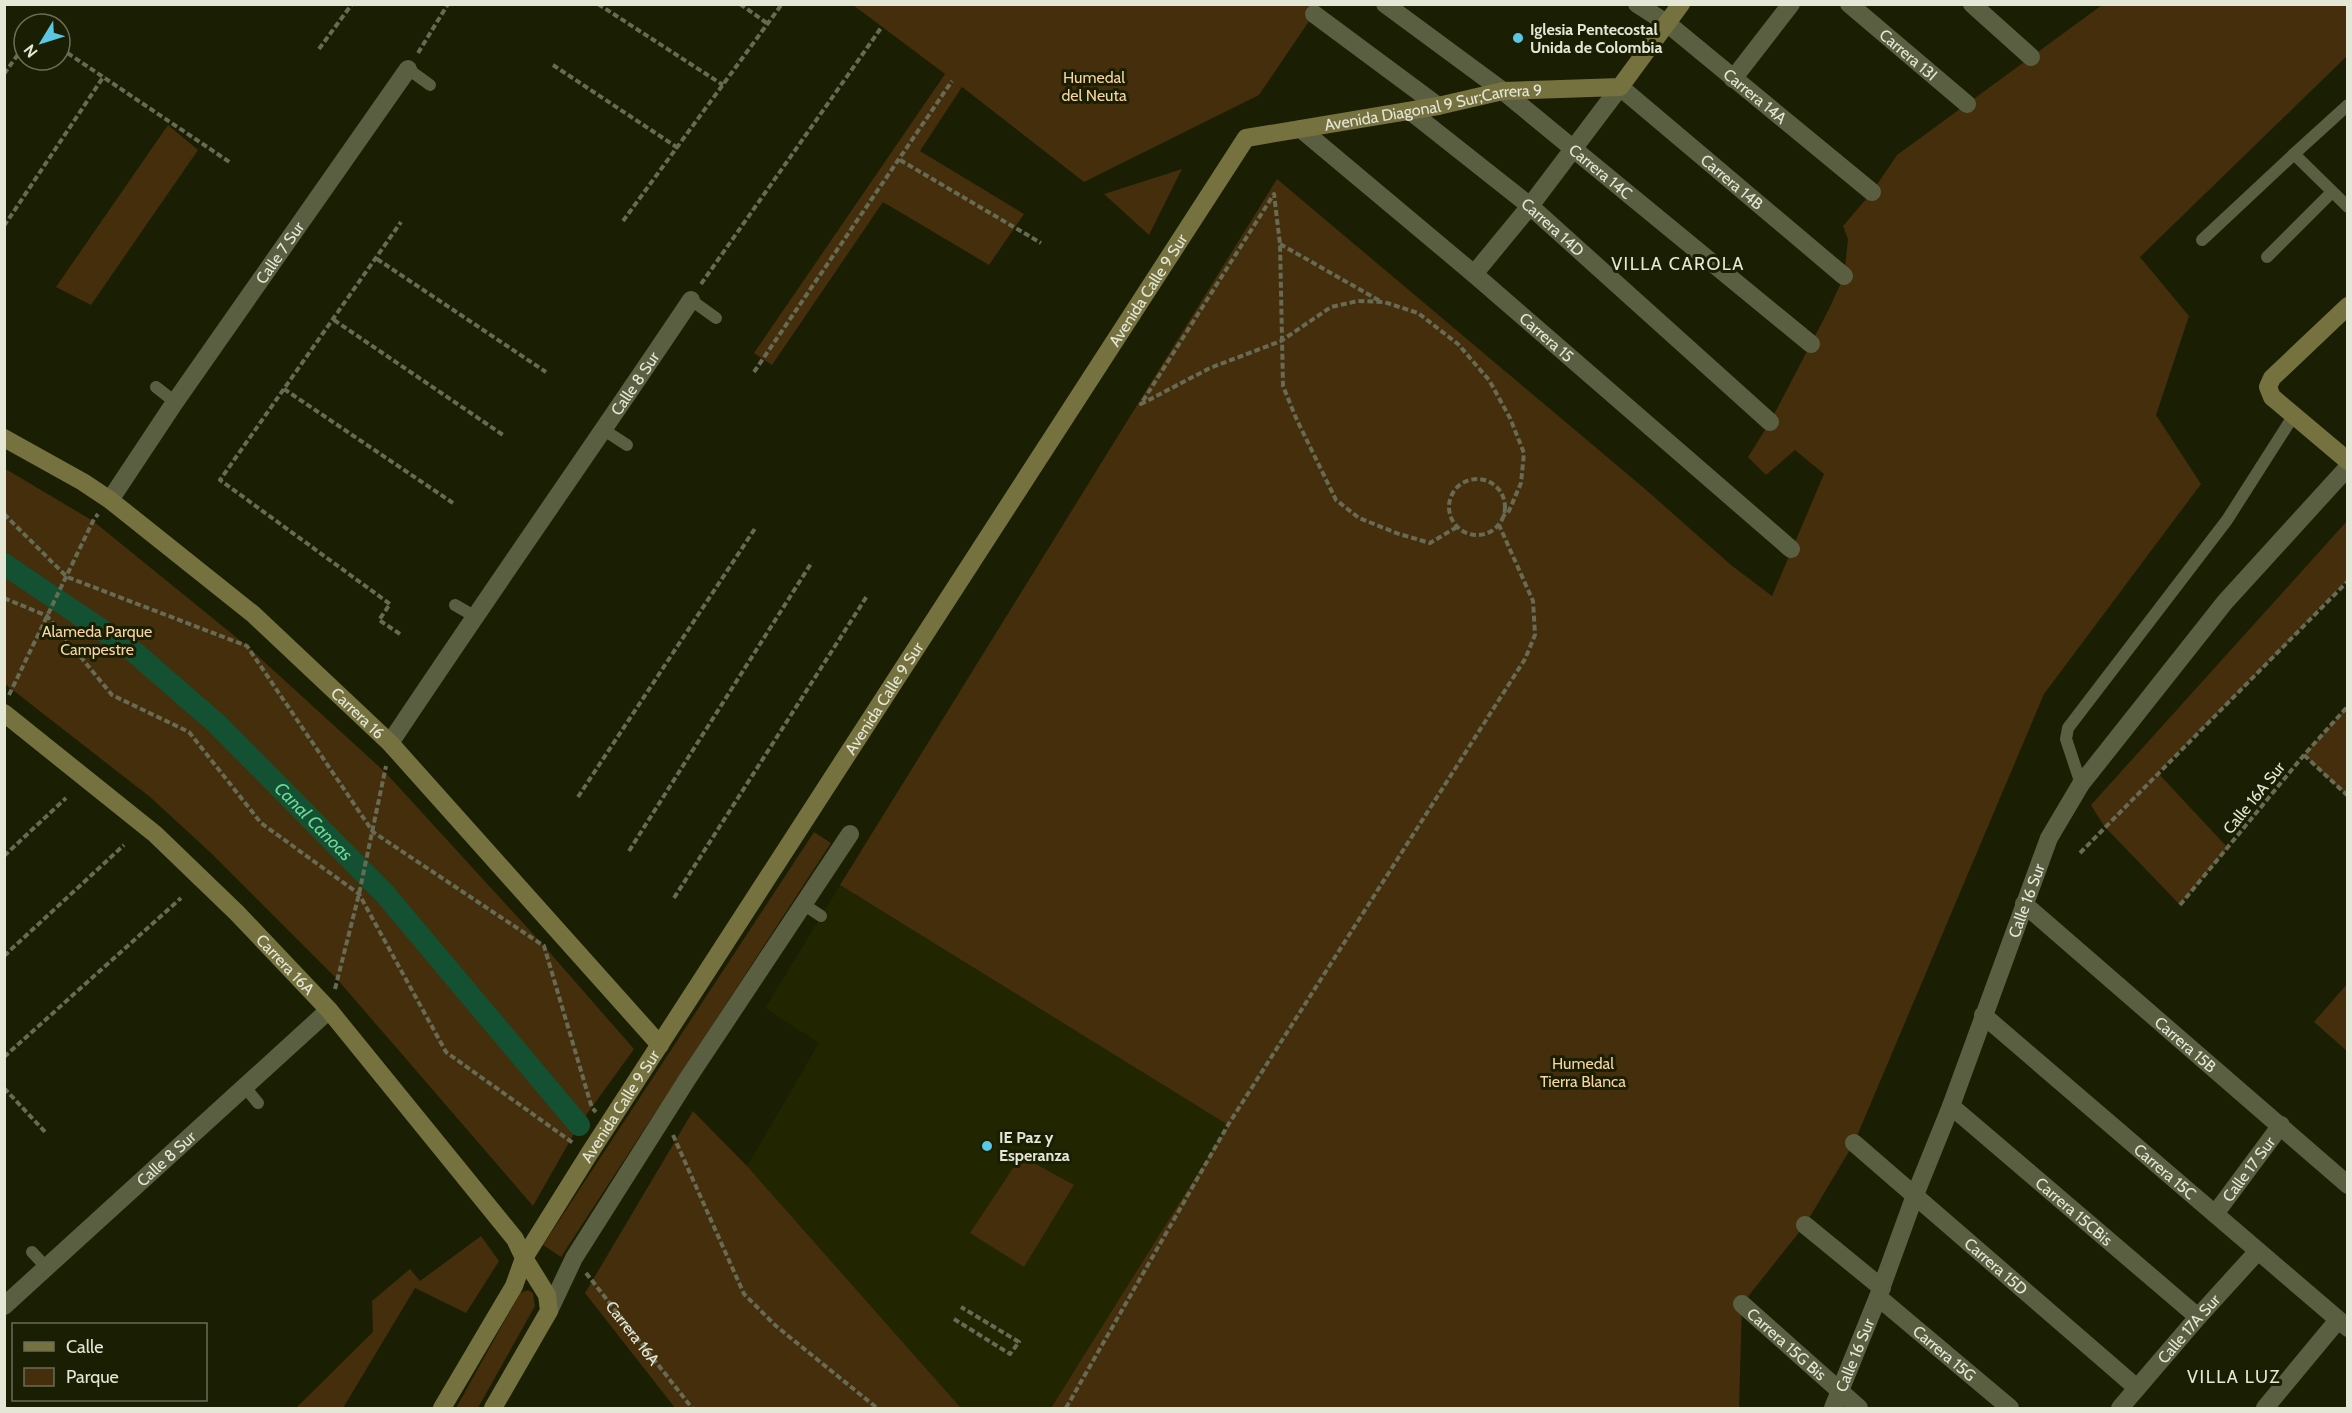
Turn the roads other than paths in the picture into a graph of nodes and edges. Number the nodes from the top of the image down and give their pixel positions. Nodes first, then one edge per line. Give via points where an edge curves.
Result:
1 (1385, 4) edge
2 (1637, 4) edge
3 (1681, 4) edge
4 (1791, 4) edge
5 (1849, 4) edge
6 (1972, 4) edge
7 (1314, 14) dead end
8 (1668, 24) junction
9 (2031, 57) dead end
10 (408, 69) joint
11 (1733, 79) junction
12 (430, 85) dead end
13 (1620, 87) junction
14 (1503, 91) junction
15 (1967, 104) dead end
16 (2348, 105) edge
17 (1438, 106) junction
18 (1410, 111) junction
19 (1301, 129) junction
20 (1246, 138) joint
21 (1574, 150) junction
22 (2294, 154) junction
23 (1872, 192) dead end
24 (2332, 192) junction
25 (1530, 206) junction
26 (2348, 207) edge
27 (2202, 240) dead end
28 (2267, 257) dead end
29 (1474, 274) junction
30 (1844, 276) dead end
31 (691, 300) joint
32 (2348, 306) edge
33 (716, 318) dead end
34 (1811, 344) dead end
35 (156, 387) dead end
36 (175, 402) junction
37 (2294, 415) junction
38 (1770, 422) dead end
39 (604, 430) junction
40 (4, 438) edge
41 (627, 445) dead end
42 (2348, 461) edge
43 (2348, 467) edge
44 (110, 500) junction
45 (1791, 549) dead end
46 (455, 605) dead end
47 (474, 616) junction
48 (4, 713) edge
49 (390, 742) junction
50 (2081, 784) junction
51 (850, 834) dead end
52 (803, 904) junction
53 (2024, 904) junction
54 (821, 916) dead end
55 (329, 1010) junction
56 (1983, 1015) junction
57 (660, 1045) junction
58 (244, 1086) junction
59 (258, 1103) dead end
60 (1951, 1106) junction
61 (2281, 1125) junction
62 (1854, 1143) dead end
63 (2348, 1185) edge
64 (1915, 1195) junction
65 (2215, 1214) junction
66 (1805, 1226) dead end
67 (2258, 1251) junction
68 (32, 1252) dead end
69 (524, 1258) junction
70 (46, 1267) junction
71 (1880, 1292) junction
72 (1742, 1304) dead end
73 (4, 1306) edge
74 (549, 1311) junction
75 (2198, 1317) junction
76 (2343, 1324) edge
77 (2137, 1388) junction
78 (1836, 1401) edge
79 (2276, 1405) edge
80 (442, 1408) edge
81 (493, 1408) edge
82 (1859, 1408) edge
83 (2010, 1408) edge
84 (2120, 1408) edge

1 - 14 street, Carrera 14C
2 - 8 street, Carrera 14A
3 - 8 main road
4 - 11 street
5 - 15 street, Carrera 13I
6 - 9 street
7 - 17 street
8 - 11 street, Carrera 14A
8 - 13 main road
10 - 12 lane
10 - 36 street, Calle 7 Sur
11 - 23 street, Carrera 14A
13 - 14 main road, Avenida Diagonal 9 Sur;Carrera 9
13 - 21 street
13 - 30 street, Carrera 14B
14 - 17 main road, Avenida Diagonal 9 Sur;Carrera 9
14 - 21 street, Carrera 14C
16 - 22 lane
17 - 18 main road, Avenida Diagonal 9 Sur;Carrera 9
18 - 19 main road, Avenida Diagonal 9 Sur;Carrera 9
18 - 25 street, Carrera 14D
19 - 20 main road, Avenida Diagonal 9 Sur;Carrera 9
19 - 29 street, Carrera 15
20 - 57 main road, Avenida Calle 9 Sur
21 - 25 street
21 - 34 street, Carrera 14C
22 - 24 lane
22 - 27 lane
24 - 26 lane
24 - 28 lane
25 - 29 street
25 - 38 street, Carrera 14D
29 - 45 street, Carrera 15
31 - 33 lane
31 - 39 street, Calle 8 Sur
32 - 37 main road via 2272,378 2268,387 2272,397
35 - 36 lane
36 - 44 street, Calle 7 Sur
37 - 42 main road
37 - 50 lane via 2226,519 2068,728 2066,739
39 - 41 lane
39 - 47 street, Calle 8 Sur
40 - 44 main road, Carrera 16
43 - 50 street, Calle 16 Sur via 2225,602
44 - 49 main road, Carrera 16 via 253,614
46 - 47 lane
47 - 49 street, Calle 8 Sur
48 - 55 main road, Carrera 16A via 155,834
49 - 57 main road, Carrera 16
50 - 53 street, Calle 16 Sur via 2049,838
51 - 52 street
52 - 54 lane
52 - 74 street via 574,1258
53 - 56 street, Calle 16 Sur
53 - 61 street, Carrera 15B
55 - 58 street, Calle 8 Sur
55 - 69 main road, Carrera 16A via 515,1239
56 - 60 street, Calle 16 Sur
56 - 65 street, Carrera 15C
57 - 69 main road, Avenida Calle 9 Sur
58 - 59 lane
58 - 70 street, Calle 8 Sur
60 - 64 street, Calle 16 Sur
60 - 75 street, Carrera 15CBis
61 - 63 street, Carrera 15B
61 - 65 street, Calle 17 Sur
62 - 64 street, Carrera 15D
64 - 71 street, Calle 16 Sur
64 - 77 street, Carrera 15D
65 - 67 street, Carrera 15C
66 - 71 street, Carrera 15G
67 - 75 street, Calle 17A Sur
67 - 76 street, Carrera 15C
68 - 70 lane
69 - 74 main road via 547,1295
69 - 80 main road, Avenida Calle 9 Sur via 514,1286
70 - 73 street, Calle 8 Sur
71 - 78 street, Calle 16 Sur
71 - 83 street, Carrera 15G
72 - 78 street, Carrera 15G Bis
74 - 81 main road
75 - 77 street, Calle 17A Sur
76 - 79 street
77 - 84 street, Calle 17A Sur
78 - 82 street, Carrera 15G Bis

